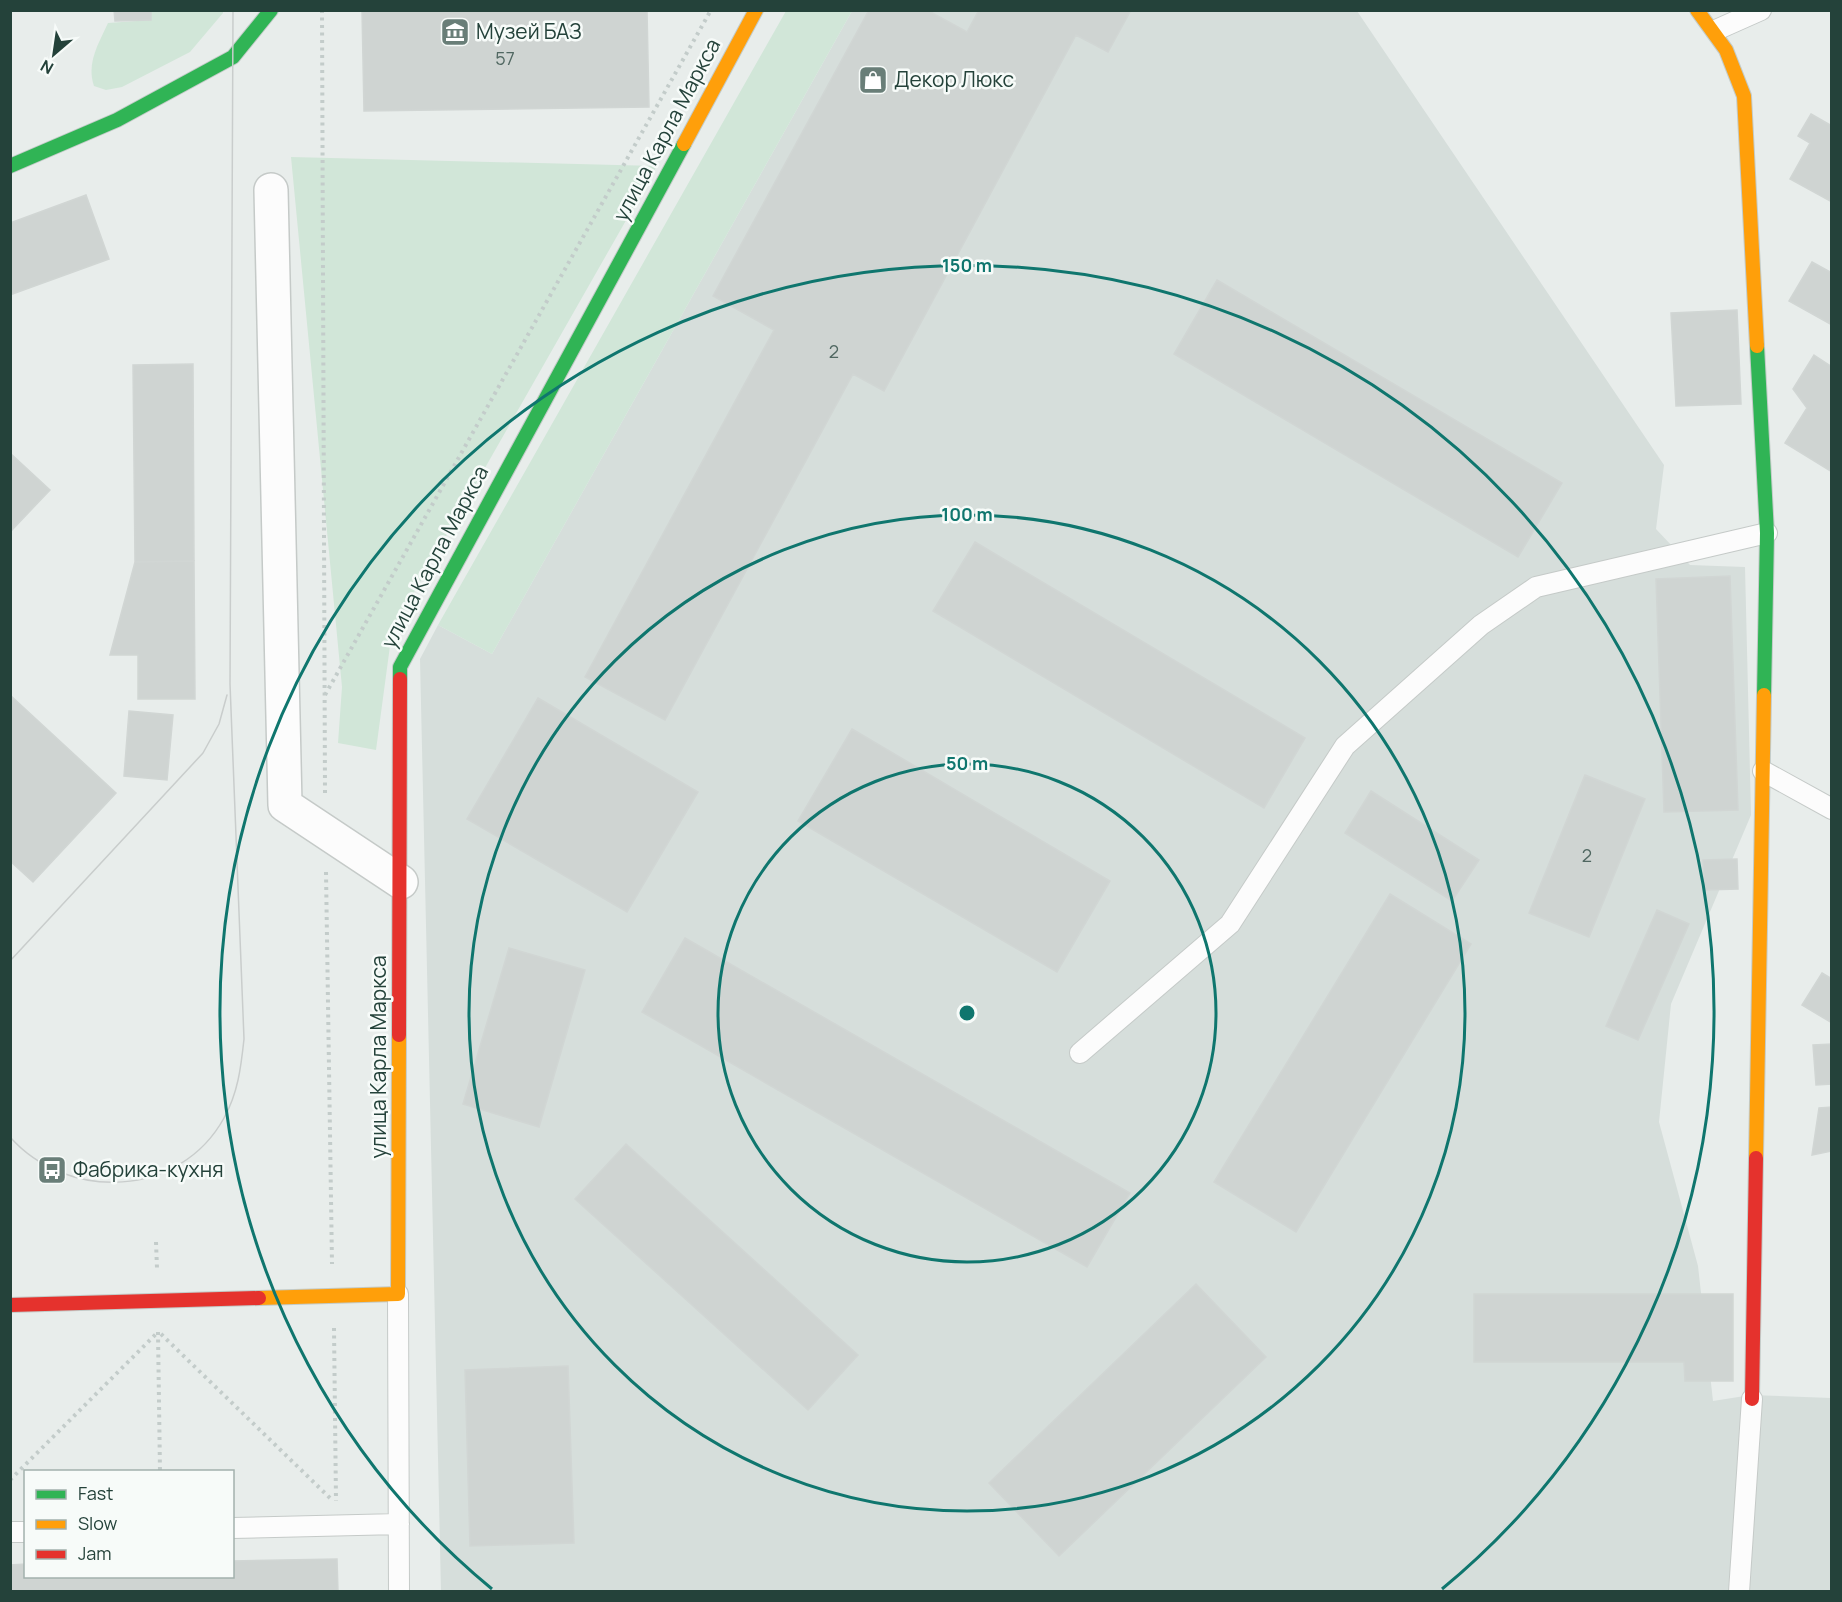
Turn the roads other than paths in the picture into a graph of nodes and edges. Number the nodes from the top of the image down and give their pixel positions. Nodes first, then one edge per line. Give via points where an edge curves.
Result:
1 (756, 10) edge
2 (1697, 10) edge
3 (1761, 10) edge
4 (267, 12) edge
5 (1716, 30) junction
6 (10, 166) edge
7 (271, 190) dead end
8 (1767, 533) junction
9 (1763, 771) junction
10 (1832, 809) edge
11 (401, 882) junction
12 (1080, 1053) dead end
13 (398, 1294) junction
14 (10, 1305) edge
15 (1752, 1399) joint
16 (399, 1524) junction
17 (234, 1528) edge
18 (399, 1592) edge
19 (1739, 1592) edge

1 - 11 street, улица Карла Маркса via 400,667
2 - 5 street
3 - 5 lane
4 - 6 street via 232,57 117,120
5 - 8 street via 1733,58 1744,96
7 - 11 street via 285,805
8 - 9 street
8 - 12 lane via 1536,587 1481,625 1345,746 1230,924
9 - 10 lane
9 - 15 street
11 - 13 street, улица Карла Маркса
13 - 14 street
13 - 16 lane
15 - 19 lane
16 - 17 lane
16 - 18 lane

